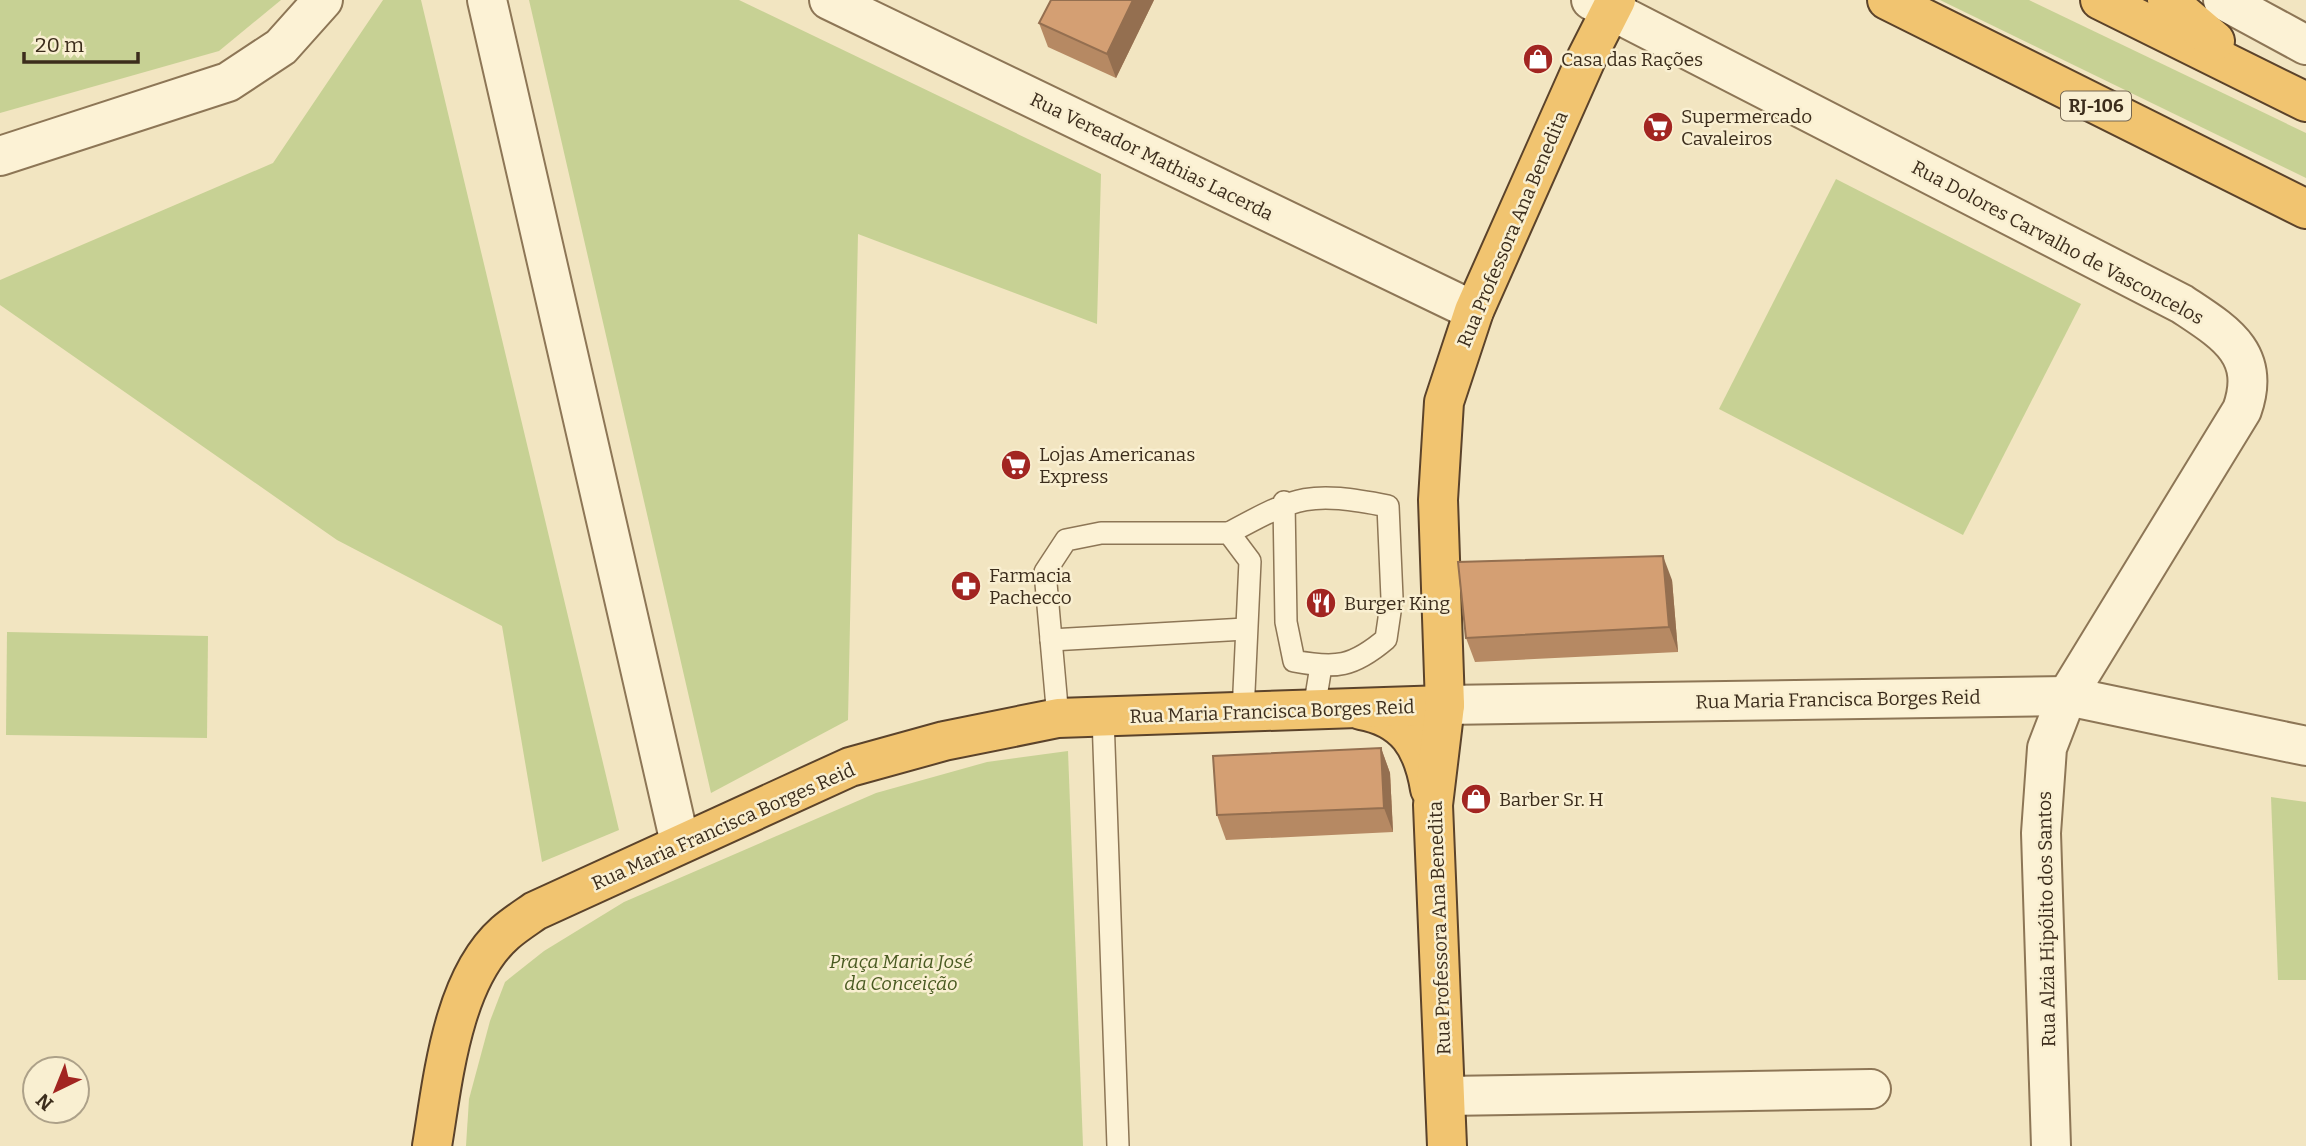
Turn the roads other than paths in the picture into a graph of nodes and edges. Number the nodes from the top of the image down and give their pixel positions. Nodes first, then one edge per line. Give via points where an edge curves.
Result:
1 (323, 0) edge
2 (487, 0) edge
3 (829, 0) edge
4 (1887, 0) edge
5 (2100, 0) edge
6 (2166, 0) edge
7 (2222, 0) edge
8 (1606, 3) edge
9 (2306, 45) edge
10 (2265, 83) junction
11 (2306, 102) edge
12 (0, 156) edge
13 (2306, 209) edge
14 (1474, 311) junction
15 (1284, 502) junction
16 (1229, 533) junction
17 (1245, 629) junction
18 (1051, 640) junction
19 (1321, 666) junction
20 (2067, 696) junction
21 (1446, 705) junction
22 (1329, 708) junction
23 (1243, 713) junction
24 (1103, 717) junction
25 (1058, 718) junction
26 (2306, 746) edge
27 (1433, 804) junction
28 (680, 843) junction
29 (1871, 1089) dead end
30 (1446, 1096) junction
31 (432, 1146) edge
32 (1118, 1146) edge
33 (1447, 1146) edge
34 (2051, 1146) edge

1 - 12 street via 281,47 228,82
2 - 28 street
3 - 14 street, Rua Vereador Mathias Lacerda
4 - 13 highway, RJ-106
5 - 10 highway
6 - 10 highway
7 - 9 street
8 - 14 highway, Rua Professora Ana Benedita
8 - 20 street, Rua Dolores Carvalho de Vasconcelos via 2182,304 2238,347 2247,368 2249,391 2242,410
10 - 11 highway
14 - 21 highway, Rua Professora Ana Benedita via 1444,402 1438,500
15 - 16 lane
15 - 19 lane via 1286,622 1294,661
15 - 19 lane via 1330,496 1388,506 1392,598 1386,639 1362,660
16 - 17 lane via 1250,561
16 - 18 lane via 1101,533 1066,540 1045,572
17 - 18 lane
17 - 23 lane
18 - 25 lane
19 - 22 lane
20 - 21 street, Rua Maria Francisca Borges Reid
20 - 26 street, Rua Maria Francisca Borges Reid
20 - 34 street, Rua Alzia Hipólito dos Santos via 2047,748 2042,791
21 - 22 highway, Rua Maria Francisca Borges Reid
21 - 27 highway, Rua Professora Ana Benedita
22 - 23 highway, Rua Maria Francisca Borges Reid
22 - 27 highway via 1379,713 1409,734 1427,767
23 - 24 highway, Rua Maria Francisca Borges Reid
24 - 25 highway, Rua Maria Francisca Borges Reid
24 - 32 lane
25 - 28 highway, Rua Maria Francisca Borges Reid via 944,741 850,767
27 - 30 highway, Rua Professora Ana Benedita
28 - 31 highway, Rua Maria Francisca Borges Reid via 536,911 503,934 479,966 464,998 448,1052
29 - 30 street
30 - 33 highway, Rua Professora Ana Benedita

